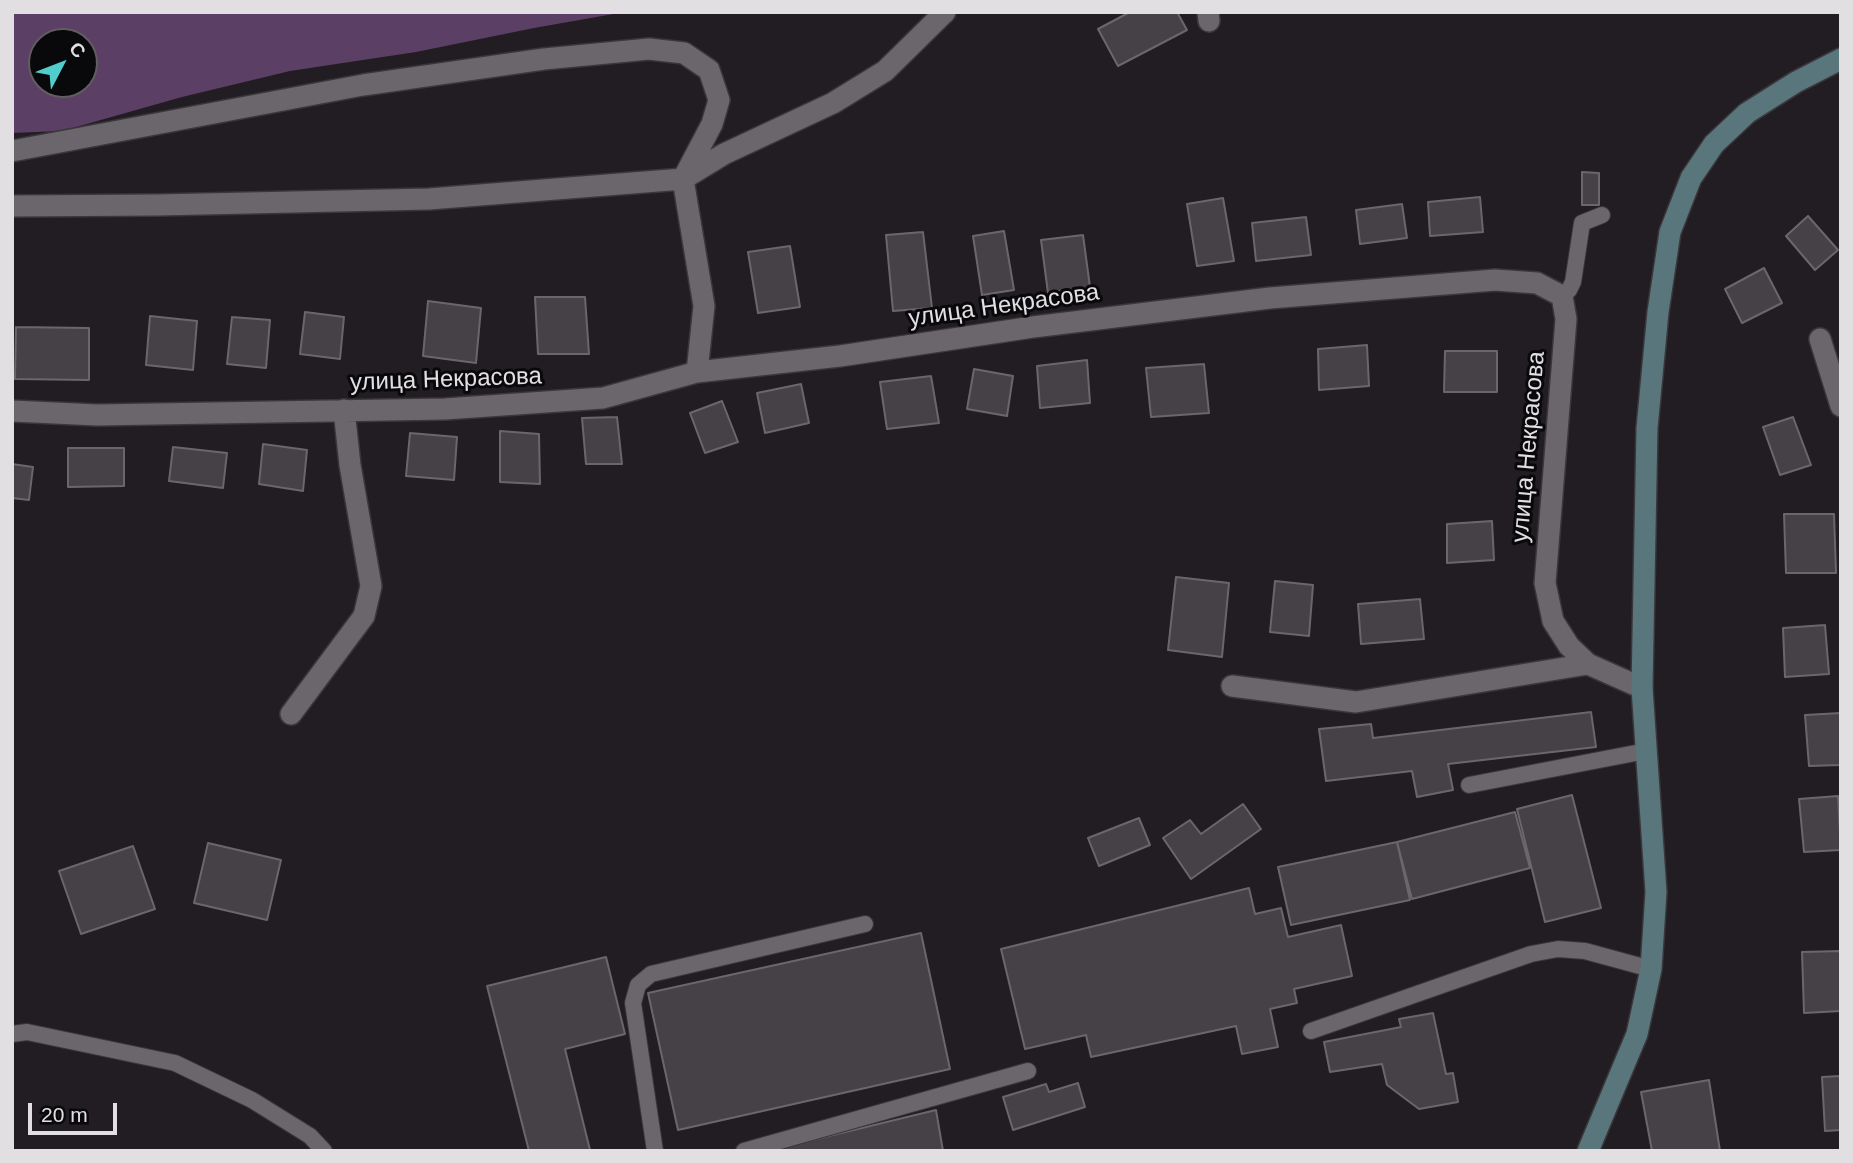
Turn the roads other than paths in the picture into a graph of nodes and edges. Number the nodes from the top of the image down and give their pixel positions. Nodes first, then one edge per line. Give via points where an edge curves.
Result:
1 (945, 12) edge
2 (1841, 59) edge
3 (12, 151) edge
4 (683, 179) junction
5 (12, 206) edge
6 (1602, 215) dead end
7 (1562, 296) junction
8 (1820, 339) dead end
9 (697, 372) junction
10 (1841, 406) edge
11 (344, 410) junction
12 (12, 411) edge
13 (1588, 664) junction
14 (1232, 686) dead end
15 (1642, 688) junction
16 (291, 714) dead end
17 (1646, 751) junction
18 (1469, 785) dead end
19 (864, 924) dead end
20 (1651, 969) junction
21 (1311, 1031) dead end
22 (12, 1034) edge
23 (1028, 1071) dead end
24 (324, 1151) edge
25 (655, 1151) edge
26 (744, 1151) edge
27 (1588, 1151) edge

1 - 4 street via 885,71 833,103 724,154
2 - 15 main road via 1747,113 1714,144 1691,178 1670,232 1647,428
3 - 4 street via 363,86 544,59 649,49 684,53 709,70 719,100 712,124
4 - 5 street via 429,199
4 - 9 street via 704,306
6 - 7 lane via 1582,223 1573,282
7 - 9 street, улица Некрасова via 1536,283 1495,280 1270,298
7 - 13 street, улица Некрасова via 1566,320 1545,583 1553,621
8 - 10 street
9 - 11 street, улица Некрасова via 603,398 445,409
11 - 12 street, улица Некрасова via 97,415
11 - 16 street via 371,586 364,616
13 - 14 street via 1356,702
13 - 15 street, улица Некрасова
15 - 17 main road
17 - 18 lane
17 - 20 main road via 1656,892
19 - 25 lane via 651,974 638,985 633,1003
20 - 21 lane via 1585,951 1558,949 1531,954
20 - 27 main road via 1637,1034
22 - 24 lane via 27,1032 175,1063 252,1100 310,1136
23 - 26 lane

